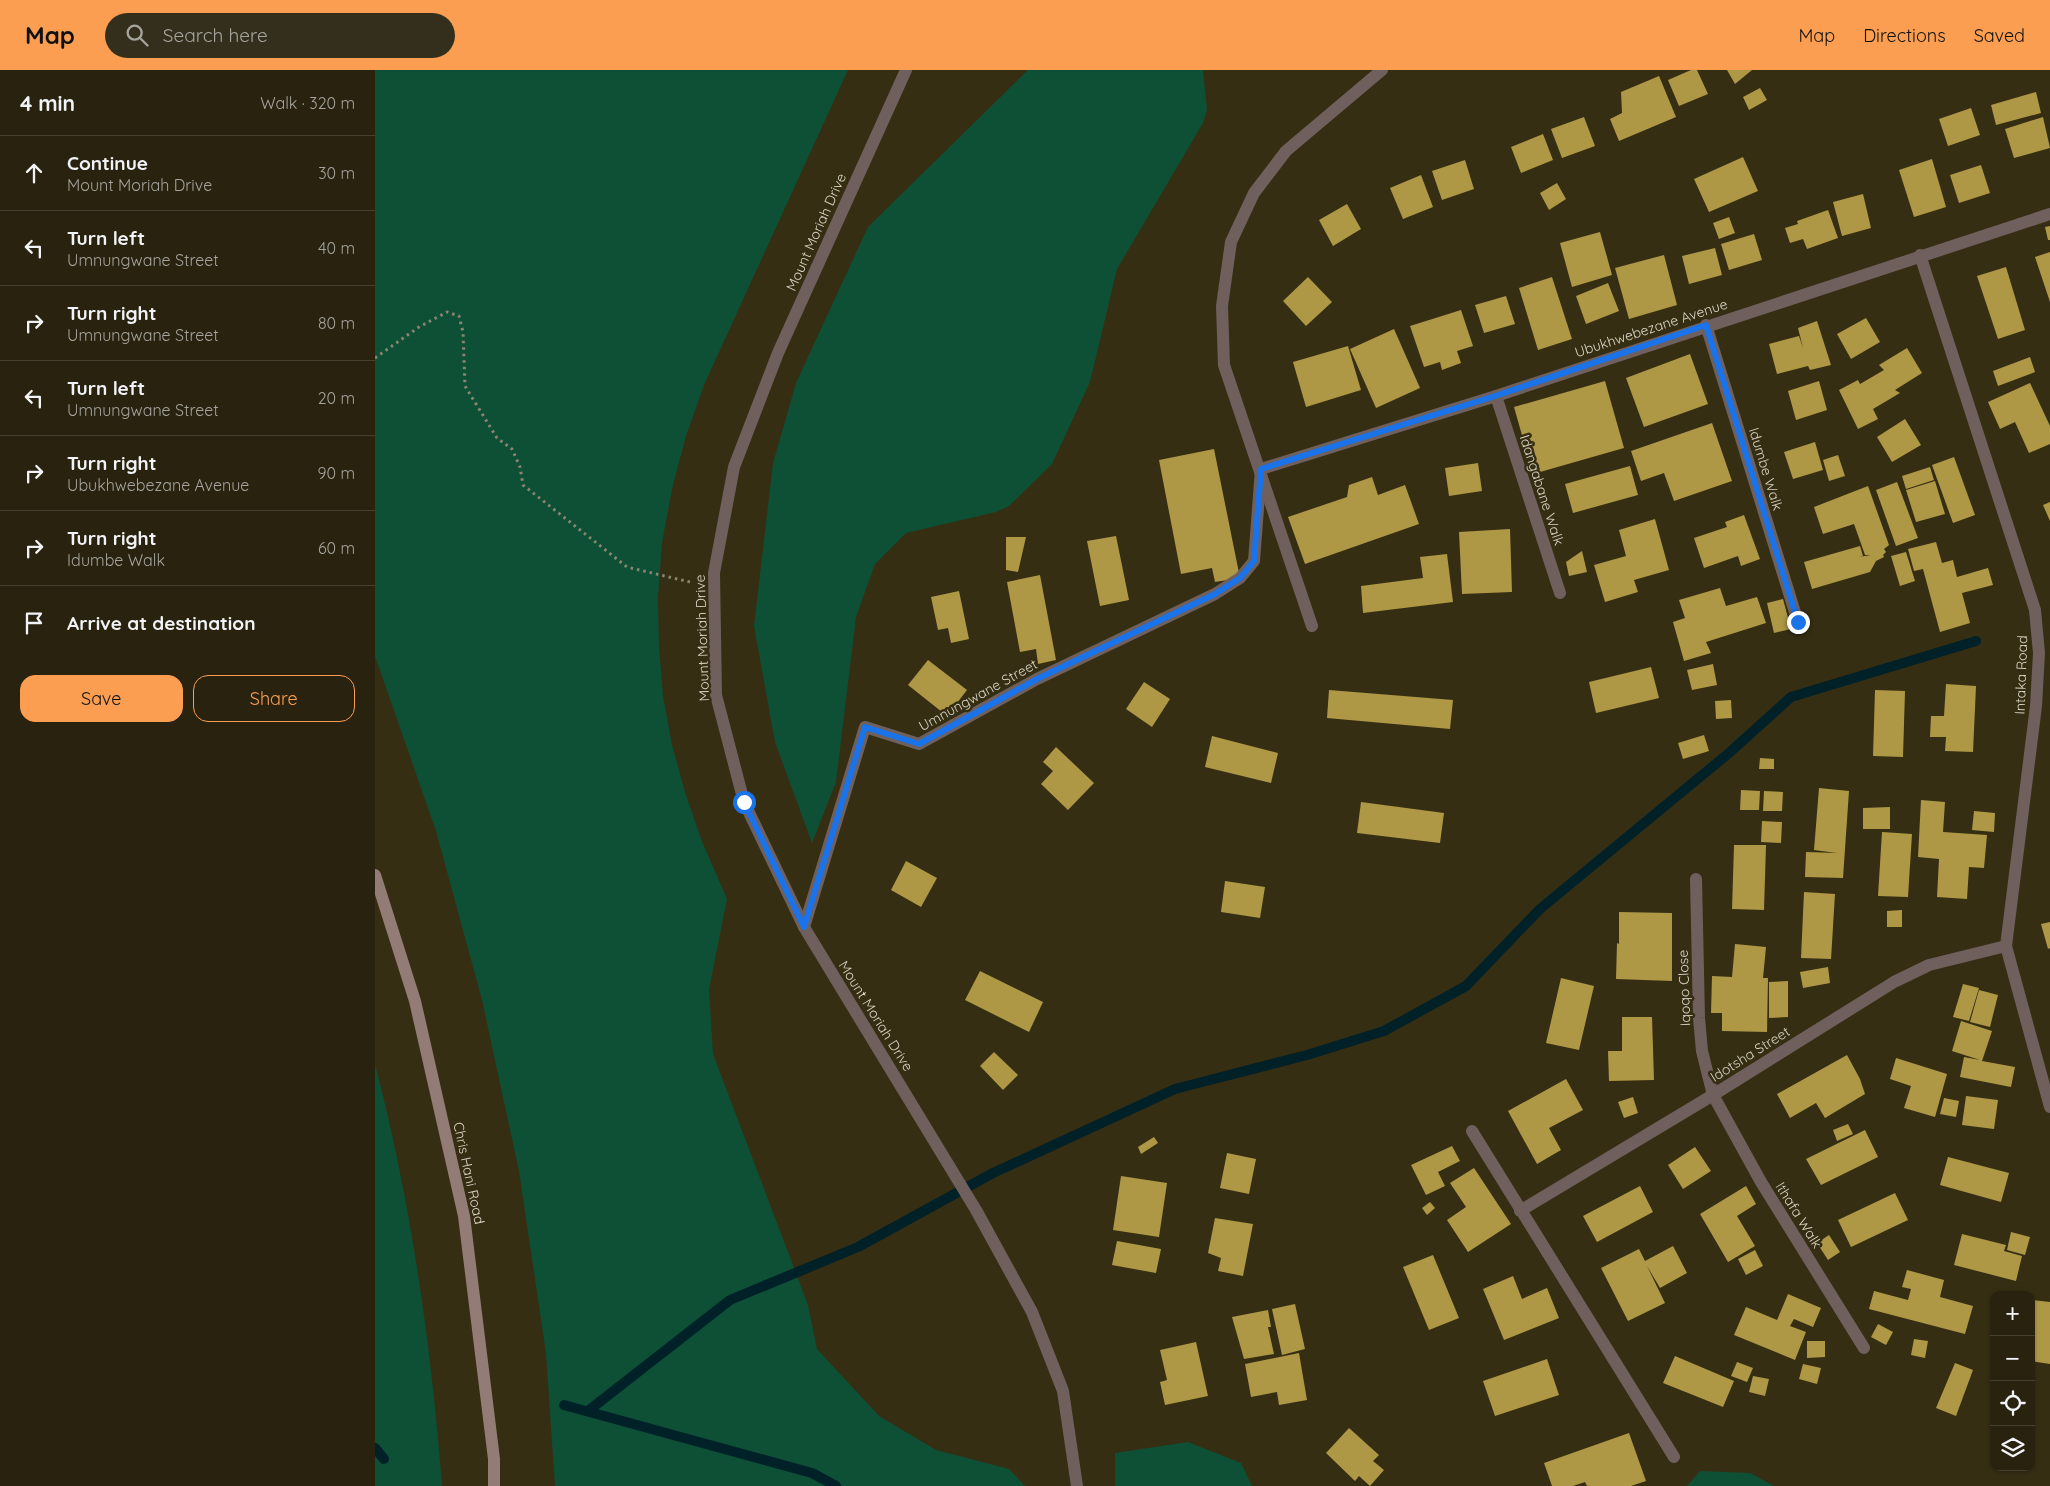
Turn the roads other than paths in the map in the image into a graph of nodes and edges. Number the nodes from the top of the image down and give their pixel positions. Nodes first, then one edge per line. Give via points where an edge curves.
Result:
1 (906, 70) edge
2 (1382, 70) edge
3 (2050, 214) edge
4 (1920, 255) junction
5 (1706, 325) junction
6 (1495, 396) junction
7 (1261, 469) junction
8 (1560, 593) dead end
9 (1798, 622) dead end
10 (1312, 626) dead end
11 (375, 875) edge
12 (1696, 878) dead end
13 (804, 927) junction
14 (2006, 946) junction
15 (1713, 1095) junction
16 (2050, 1106) edge
17 (1472, 1131) dead end
18 (1520, 1211) junction
19 (1864, 1348) dead end
20 (1674, 1457) dead end
21 (494, 1486) edge
22 (1077, 1486) edge

1 - 13 street, Mount Moriah Drive via 778,353 734,467 714,573 716,695 744,802
2 - 7 street, Umnungwane Street via 1286,150 1254,193 1231,242 1222,306 1225,365
3 - 4 street, Ubukhwebezane Avenue
4 - 5 street, Ubukhwebezane Avenue
4 - 14 street, Intaka Road via 2035,610 2039,653 2036,706
5 - 6 street, Ubukhwebezane Avenue
5 - 9 street, Idumbe Walk
6 - 7 street, Ubukhwebezane Avenue
6 - 8 street, Idangabane Walk
7 - 10 street, Umnungwane Street
7 - 13 street, Umnungwane Street via 1254,561 1240,578 1215,594 1037,679 919,744 865,727
11 - 21 main road, Chris Hani Road via 415,1002 464,1216 494,1459
12 - 15 street, Iqoqo Close via 1699,1018
13 - 22 street, Mount Moriah Drive via 976,1210 1032,1312 1063,1391
14 - 15 street, Idotsha Street via 1929,965 1894,982
14 - 16 street, Intaka Road
15 - 18 street, Idotsha Street
15 - 19 street, Ithafa Walk via 1761,1182
17 - 18 street
18 - 20 street

